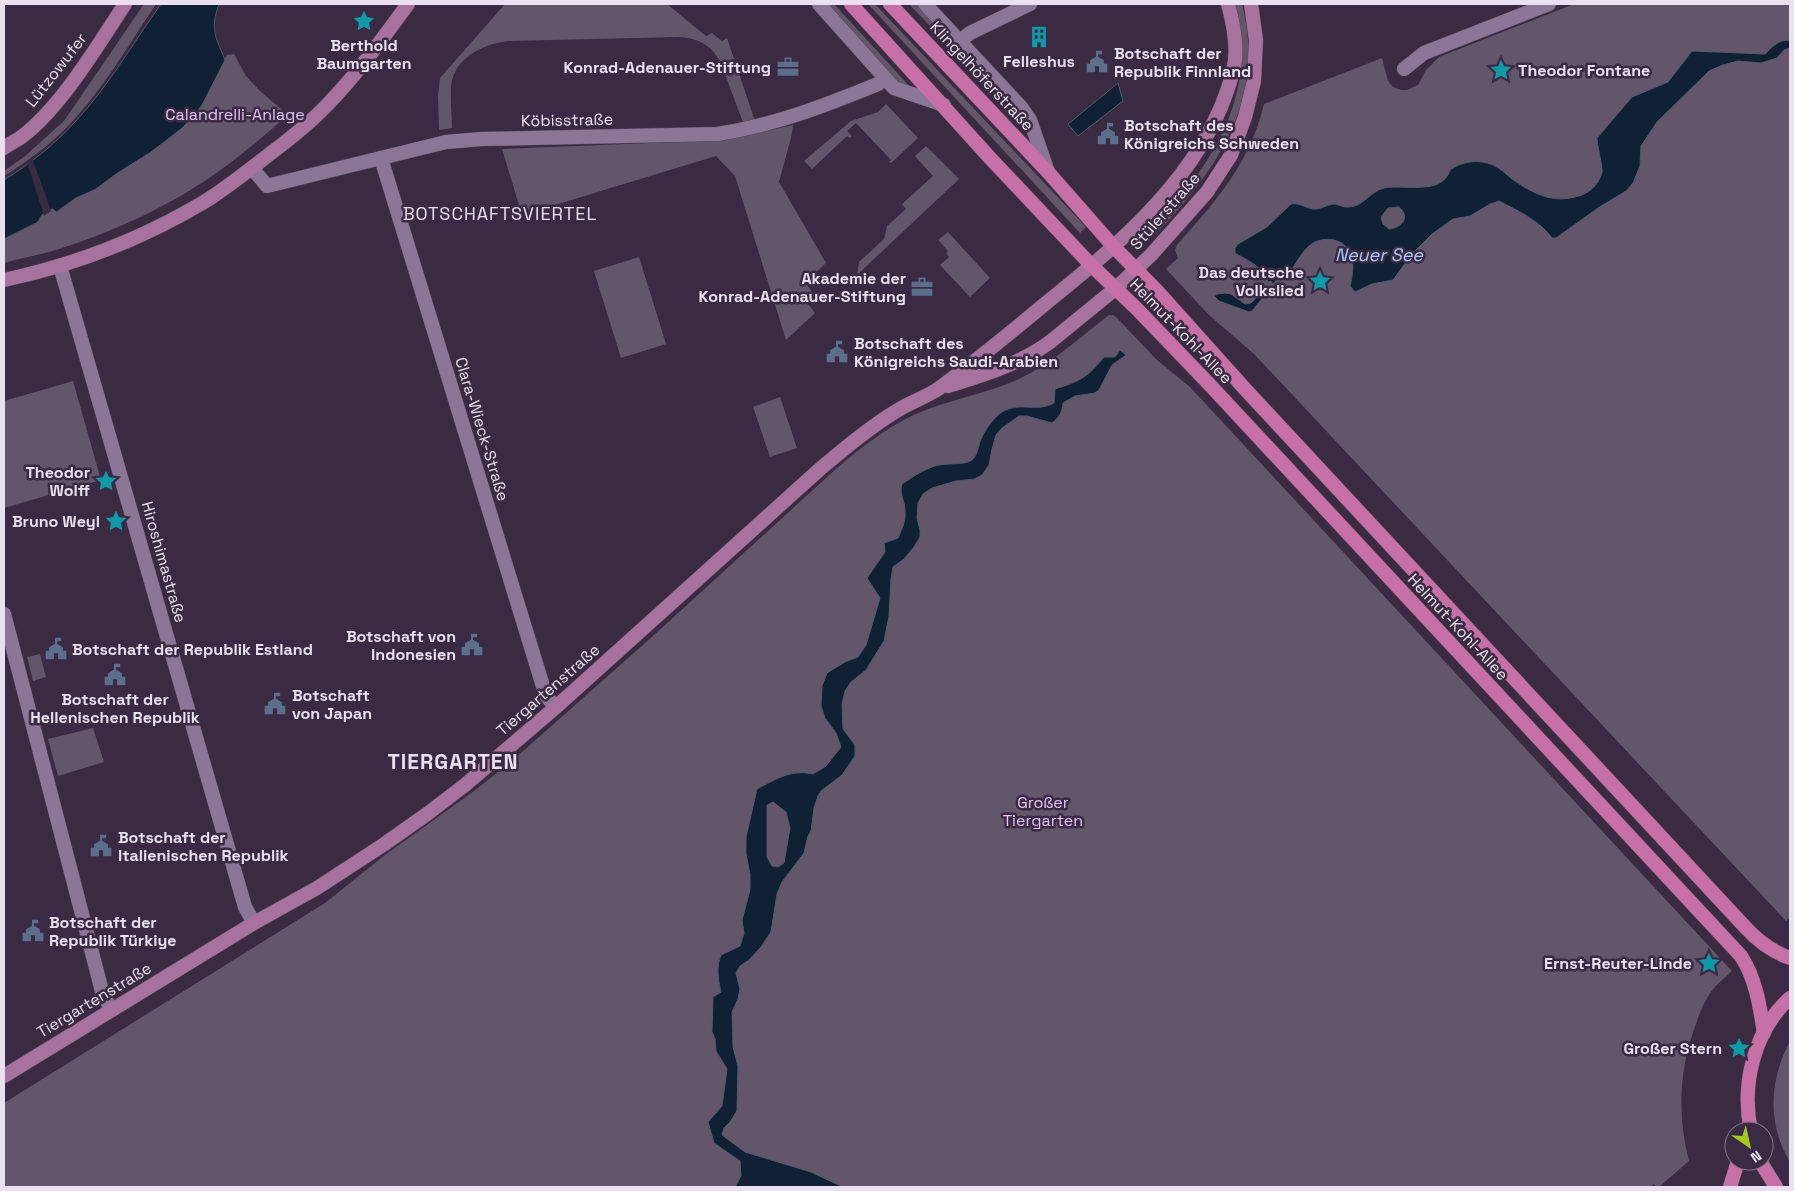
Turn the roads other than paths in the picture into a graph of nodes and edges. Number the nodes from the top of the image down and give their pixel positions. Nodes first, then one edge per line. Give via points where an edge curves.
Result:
1 (125, 4) edge
2 (408, 4) edge
3 (819, 4) edge
4 (851, 4) edge
5 (890, 4) edge
6 (926, 4) edge
7 (1030, 4) edge
8 (1228, 4) edge
9 (1251, 4) edge
10 (1549, 4) edge
11 (960, 41) junction
12 (1404, 69) dead end
13 (885, 78) junction
14 (944, 105) junction
15 (4, 148) edge
16 (380, 158) junction
17 (252, 168) junction
18 (1048, 172) junction
19 (1113, 246) junction
20 (1091, 265) junction
21 (60, 266) junction
22 (1136, 270) junction
23 (4, 280) edge
24 (1115, 289) junction
25 (937, 390) junction
26 (4, 614) edge
27 (556, 707) junction
28 (254, 923) junction
29 (1790, 958) edge
30 (1790, 998) edge
31 (112, 1010) junction
32 (1764, 1033) junction
33 (4, 1076) edge
34 (1748, 1121) edge
35 (1735, 1171) edge
36 (1766, 1171) edge
37 (1730, 1187) edge
38 (1776, 1187) edge

1 - 15 main road, Lützowufer via 86,62 45,114
2 - 17 main road via 327,105
3 - 13 street
4 - 14 main road
5 - 18 main road, Klingelhöferstraße
6 - 11 street, Klingelhöferstraße
7 - 11 street
8 - 19 main road, Stülerstraße via 1235,35 1235,58 1213,127 1174,185
9 - 22 main road, Stülerstraße via 1256,40 1254,81 1231,155 1207,192
10 - 12 street via 1424,53
11 - 18 street, Klingelhöferstraße via 1030,120
13 - 14 street via 894,88
13 - 16 street, Köbisstraße via 878,84 818,109 751,129 706,135 472,139
14 - 20 main road
16 - 17 street, Köbisstraße via 267,186
16 - 27 street, Clara-Wieck-Straße via 546,696
17 - 21 main road via 205,202 154,229
18 - 19 main road, Klingelhöferstraße
19 - 20 main road, Tiergartenstraße
19 - 22 main road, Klingelhöferstraße
20 - 24 main road, Helmut-Kohl-Allee
20 - 25 main road, Tiergartenstraße
21 - 23 main road
21 - 28 street, Hiroshimastraße via 245,907
22 - 24 main road, Stülerstraße
22 - 29 main road, Helmut-Kohl-Allee via 1757,940
24 - 25 main road, Tiergartenstraße via 1038,350 985,374
24 - 32 main road, Helmut-Kohl-Allee via 1210,385 1741,956 1752,976
25 - 27 main road, Tiergartenstraße via 898,410 820,469
26 - 31 street via 103,994
27 - 28 main road, Tiergartenstraße via 465,785 413,824 317,888
28 - 31 main road, Tiergartenstraße
30 - 32 main road
31 - 33 main road, Tiergartenstraße
32 - 34 main road via 1749,1077
35 - 37 main road
36 - 38 main road

